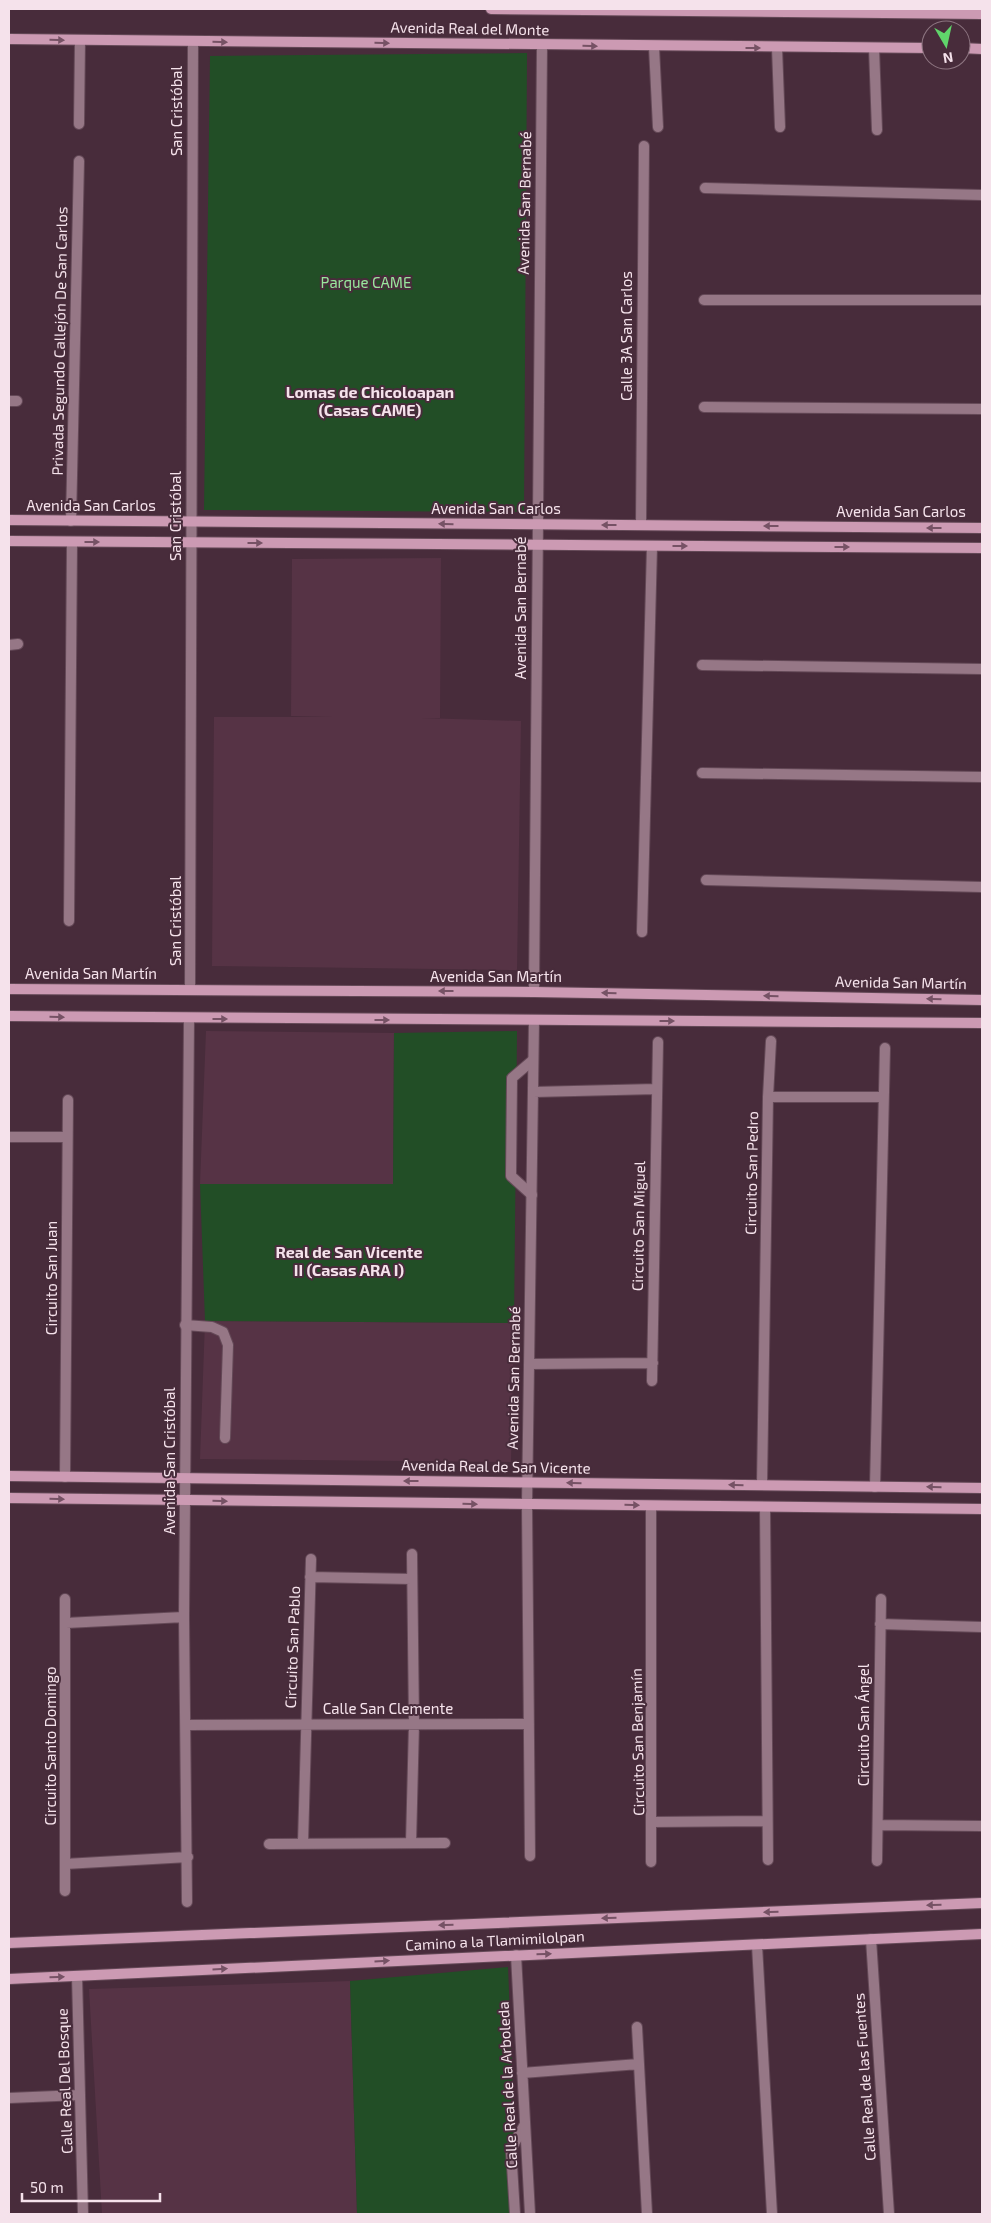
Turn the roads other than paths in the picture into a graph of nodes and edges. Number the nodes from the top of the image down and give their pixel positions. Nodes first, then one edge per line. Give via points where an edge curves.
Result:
1 (491, 9) edge
2 (529, 9) edge
3 (769, 10) edge
4 (886, 11) edge
5 (982, 14) edge
6 (9, 39) edge
7 (80, 40) junction
8 (193, 41) junction
9 (542, 45) junction
10 (654, 47) junction
11 (778, 48) junction
12 (874, 48) junction
13 (921, 48) edge
14 (79, 124) dead end
15 (658, 127) dead end
16 (780, 127) dead end
17 (877, 130) dead end
18 (644, 146) dead end
19 (79, 161) dead end
20 (705, 188) dead end
21 (982, 195) edge
22 (704, 300) dead end
23 (982, 300) edge
24 (704, 407) dead end
25 (982, 409) edge
26 (9, 520) edge
27 (71, 521) junction
28 (191, 522) junction
29 (537, 525) junction
30 (641, 525) junction
31 (982, 528) edge
32 (9, 541) edge
33 (72, 542) junction
34 (191, 543) junction
35 (537, 545) junction
36 (652, 546) junction
37 (982, 548) edge
38 (702, 665) dead end
39 (982, 669) edge
40 (702, 773) dead end
41 (982, 778) edge
42 (706, 880) dead end
43 (982, 886) edge
44 (69, 921) dead end
45 (642, 932) dead end
46 (9, 989) edge
47 (190, 990) junction
48 (534, 992) junction
49 (982, 1000) edge
50 (9, 1016) edge
51 (189, 1019) junction
52 (534, 1020) junction
53 (982, 1023) edge
54 (772, 1041) dead end
55 (658, 1042) dead end
56 (885, 1048) dead end
57 (534, 1060) junction
58 (656, 1089) junction
59 (533, 1092) junction
60 (768, 1097) junction
61 (883, 1097) junction
62 (68, 1100) dead end
63 (9, 1137) edge
64 (68, 1138) junction
65 (532, 1195) junction
66 (185, 1325) junction
67 (653, 1363) junction
68 (529, 1364) junction
69 (652, 1381) dead end
70 (225, 1438) dead end
71 (9, 1476) edge
72 (65, 1477) junction
73 (185, 1480) junction
74 (528, 1482) junction
75 (762, 1485) junction
76 (875, 1487) junction
77 (982, 1488) edge
78 (9, 1498) edge
79 (185, 1501) junction
80 (528, 1504) junction
81 (651, 1506) junction
82 (765, 1506) junction
83 (982, 1508) edge
84 (412, 1554) dead end
85 (310, 1559) dead end
86 (310, 1577) junction
87 (412, 1579) junction
88 (881, 1599) dead end
89 (66, 1600) dead end
90 (184, 1617) junction
91 (66, 1623) junction
92 (880, 1624) junction
93 (982, 1627) edge
94 (305, 1724) junction
95 (414, 1724) junction
96 (529, 1724) junction
97 (186, 1725) junction
98 (652, 1822) junction
99 (766, 1822) junction
100 (878, 1825) junction
101 (982, 1826) edge
102 (303, 1843) junction
103 (411, 1843) junction
104 (445, 1843) dead end
105 (268, 1844) dead end
106 (530, 1856) dead end
107 (188, 1857) junction
108 (768, 1860) dead end
109 (877, 1861) dead end
110 (651, 1862) dead end
111 (65, 1864) junction
112 (65, 1891) dead end
113 (187, 1902) dead end
114 (982, 1903) edge
115 (982, 1934) edge
116 (871, 1939) junction
117 (9, 1943) edge
118 (757, 1945) junction
119 (516, 1955) junction
120 (77, 1976) junction
121 (9, 1978) edge
122 (637, 2027) dead end
123 (639, 2064) junction
124 (522, 2073) junction
125 (80, 2095) junction
126 (9, 2098) edge
127 (525, 2124) junction
128 (83, 2214) edge
129 (515, 2214) edge
130 (530, 2214) edge
131 (647, 2214) edge
132 (772, 2214) edge
133 (889, 2214) edge

1 - 2 street, Avenida Real del Monte
2 - 3 street, Avenida Real del Monte
3 - 4 street, Avenida Real del Monte
4 - 5 street, Avenida Real del Monte
6 -> 7 street, Avenida Real del Monte
7 - 8 street, Avenida Real del Monte
7 - 14 street
8 -> 9 street, Avenida Real del Monte
8 - 28 street, San Cristóbal
9 -> 10 street, Avenida Real del Monte
9 - 29 street, Avenida San Bernabé
10 -> 11 street, Avenida Real del Monte
10 - 15 street
11 - 12 street, Avenida Real del Monte
11 - 16 street
12 - 13 street, Avenida Real del Monte
12 - 17 street
18 - 30 street, Calle 3A San Carlos
19 - 27 street, Privada Segundo Callejón De San Carlos
20 - 21 street
22 - 23 street
24 - 25 street
26 - 27 street, Avenida San Carlos
27 - 28 street, Avenida San Carlos
29 -> 28 street, Avenida San Carlos
28 - 34 street, San Cristóbal
30 -> 29 street, Avenida San Carlos
29 - 35 street, Avenida San Bernabé
31 -> 30 street, Avenida San Carlos
32 - 33 street
33 -> 34 street
33 - 44 street
34 -> 35 street
34 - 47 street, San Cristóbal
35 - 36 street
35 - 48 street, Avenida San Bernabé
36 -> 37 street
36 - 45 street
38 - 39 street
40 - 41 street
42 - 43 street
46 - 47 street, Avenida San Martín
48 -> 47 street, Avenida San Martín
49 -> 48 street, Avenida San Martín
50 -> 51 street
51 -> 52 street
51 - 66 street, Avenida San Cristóbal
52 -> 53 street
52 - 57 street, Avenida San Bernabé
54 - 60 street
55 - 58 street, Circuito San Miguel
56 - 61 street
57 - 59 street, Avenida San Bernabé
57 - 65 street via 512,1078 511,1176
58 - 59 street
58 - 67 street, Circuito San Miguel
59 - 65 street, Avenida San Bernabé
60 - 61 street, Circuito San Pedro
60 - 75 street, Circuito San Pedro
61 - 76 street
62 - 64 street, Circuito San Juan
63 - 64 street
64 - 72 street, Circuito San Juan
65 - 68 street, Avenida San Bernabé
66 - 70 street via 212,1327 223,1332 228,1345
66 - 73 street, Avenida San Cristóbal
67 - 68 street
67 - 69 street, Circuito San Miguel
68 - 74 street, Avenida San Bernabé
71 - 72 street, Avenida Real de San Vicente
72 - 73 street, Avenida Real de San Vicente
74 -> 73 street, Avenida Real de San Vicente
73 - 79 street, Avenida San Cristóbal
75 -> 74 street, Avenida Real de San Vicente
74 - 80 street, Avenida San Bernabé
75 - 76 street, Avenida Real de San Vicente
77 -> 76 street, Avenida Real de San Vicente
78 -> 79 street
79 -> 80 street
79 - 90 street, Avenida San Cristóbal
80 -> 81 street
80 - 96 street, Avenida San Bernabé
81 - 82 street
81 - 98 street, Circuito San Benjamín
82 - 83 street
82 - 99 street
84 - 87 street
85 - 86 street
86 - 87 street, Circuito San Pablo
86 - 94 street, Circuito San Pablo
87 - 95 street
88 - 92 street, Circuito San Ángel
89 - 91 street, Circuito Santo Domingo
90 - 91 street
90 - 97 street, Avenida San Cristóbal
91 - 111 street, Circuito Santo Domingo
92 - 93 street
92 - 100 street, Circuito San Ángel
94 - 95 street, Calle San Clemente
94 - 97 street, Calle San Clemente
94 - 102 street, Circuito San Pablo
95 - 96 street, Calle San Clemente
95 - 103 street
96 - 106 street, Avenida San Bernabé
97 - 107 street, Avenida San Cristóbal
98 - 99 street, Circuito San Benjamín
98 - 110 street
99 - 108 street
100 - 101 street
100 - 109 street, Circuito San Ángel
102 - 103 street
102 - 105 street
103 - 104 street
107 - 111 street
107 - 113 street, Avenida San Cristóbal
111 - 112 street, Circuito Santo Domingo
114 -> 117 street, Camino a la Tlamimilolpan
115 - 116 street, Camino a la Tlamimilolpan
116 - 118 street, Camino a la Tlamimilolpan
116 - 133 street, Calle Real de las Fuentes
119 -> 118 street, Camino a la Tlamimilolpan
118 - 132 street
120 -> 119 street, Camino a la Tlamimilolpan
119 - 124 street, Calle Real de la Arboleda
121 -> 120 street, Camino a la Tlamimilolpan
120 - 125 street, Calle Real Del Bosque
122 - 123 street
123 - 124 street
123 - 131 street
124 - 127 street, Calle Real de la Arboleda
125 - 126 street
125 - 128 street, Calle Real Del Bosque
127 - 129 street via 511,2149
127 - 130 street, Calle Real de la Arboleda

